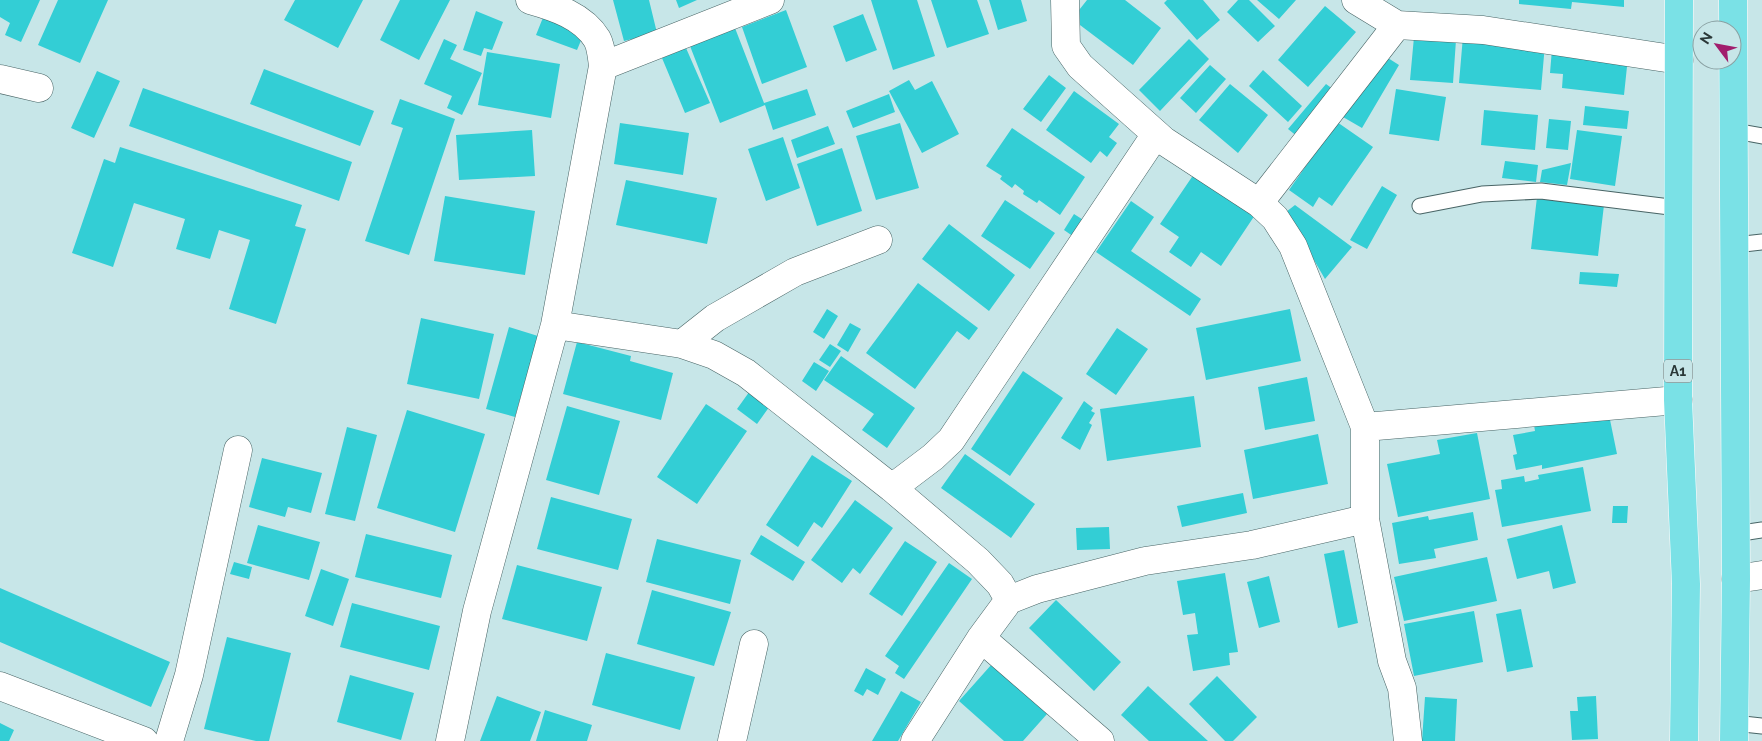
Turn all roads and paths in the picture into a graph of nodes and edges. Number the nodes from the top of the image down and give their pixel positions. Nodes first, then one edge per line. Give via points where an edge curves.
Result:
1 (530, 0) edge
2 (770, 0) edge
3 (1065, 0) edge
4 (1356, 0) edge
5 (1679, 0) edge
6 (1733, 0) edge
7 (1396, 25) junction
8 (1679, 60) junction
9 (603, 66) junction
10 (0, 80) edge
11 (40, 88) dead end
12 (1735, 132) junction
13 (1156, 134) junction
14 (1762, 136) edge
15 (1259, 203) junction
16 (1420, 206) dead end
17 (1678, 208) junction
18 (878, 240) dead end
19 (1762, 242) edge
20 (1735, 245) junction
21 (554, 325) junction
22 (682, 344) junction
23 (1678, 400) junction
24 (1365, 427) junction
25 (238, 450) dead end
26 (892, 488) junction
27 (1365, 519) junction
28 (1762, 530) edge
29 (1734, 534) junction
30 (1749, 577) edge
31 (1010, 600) junction
32 (981, 638) junction
33 (754, 644) dead end
34 (0, 686) edge
35 (1762, 726) edge
36 (1734, 732) edge
37 (144, 741) edge
38 (169, 741) edge
39 (450, 741) edge
40 (732, 741) edge
41 (915, 741) edge
42 (1100, 741) edge
43 (1408, 741) edge
44 (1684, 741) edge

1 - 9 street via 582,21 598,40
2 - 9 street
3 - 13 street via 1066,46 1080,66
4 - 7 street
5 - 8 highway, A1
6 - 12 highway
7 - 8 street via 1483,30
7 - 15 street
8 - 17 highway, A1
9 - 21 street
10 - 11 street
12 - 14 lane
12 - 20 highway
13 - 15 street
13 - 26 street via 951,440
15 - 24 street via 1275,218 1293,246
16 - 17 lane via 1482,194 1541,191
17 - 23 highway, A1
18 - 22 street via 795,272 715,318
19 - 20 lane
20 - 29 highway
21 - 22 street
21 - 39 street via 477,611
22 - 26 street via 714,355 746,373
23 - 24 street
23 - 44 highway, A1 via 1686,584
24 - 27 street
25 - 38 street via 190,675
26 - 31 street via 978,561
27 - 31 street via 1252,545 1145,561 1053,584
27 - 43 street via 1392,661 1402,688
28 - 29 lane
29 - 30 highway
30 - 36 highway
31 - 32 street
32 - 41 street
32 - 42 street
33 - 40 street
34 - 37 street
35 - 36 lane

